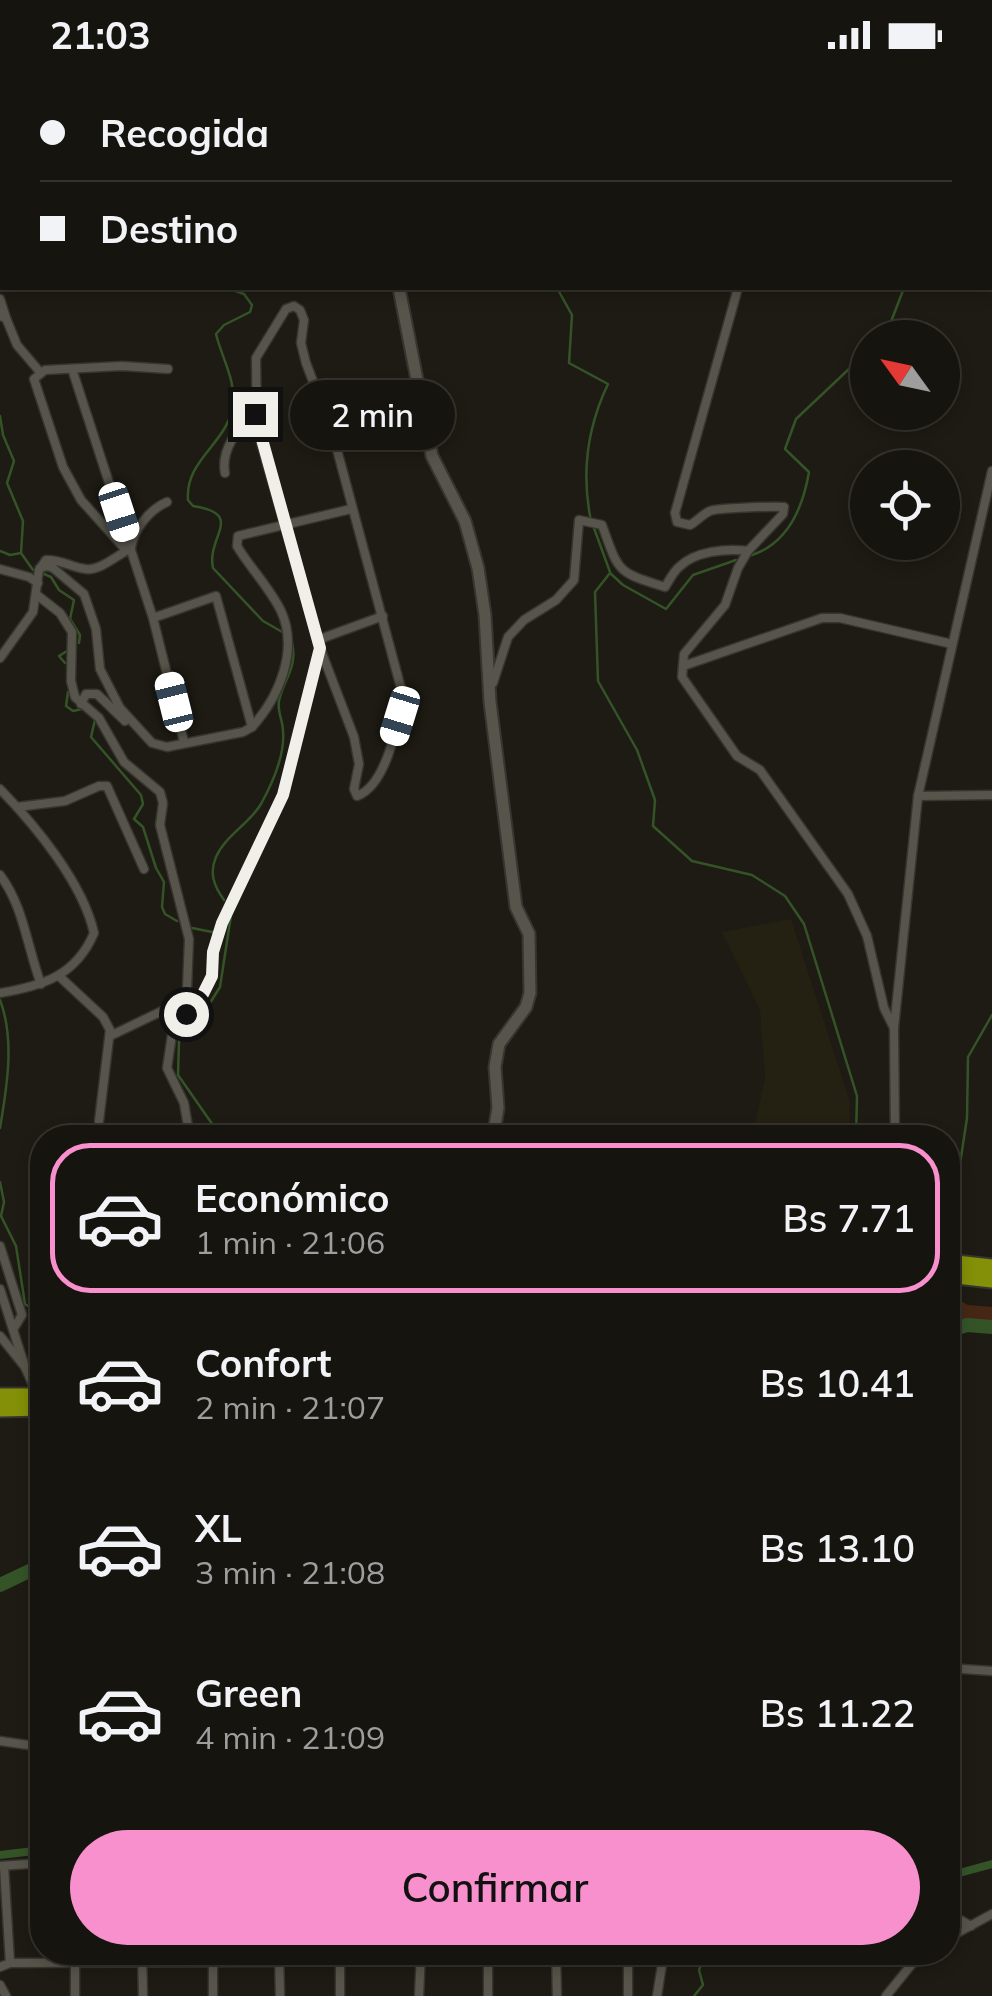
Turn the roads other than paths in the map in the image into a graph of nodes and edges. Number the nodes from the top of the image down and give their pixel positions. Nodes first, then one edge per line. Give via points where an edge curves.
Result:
1 (399, 290) edge
2 (737, 290) edge
3 (0, 298) edge
4 (3, 317) edge
5 (72, 368) junction
6 (168, 369) dead end
7 (40, 372) junction
8 (256, 417) junction
9 (992, 471) edge
10 (225, 473) dead end
11 (166, 502) dead end
12 (351, 510) junction
13 (285, 525) junction
14 (128, 549) junction
15 (748, 550) junction
16 (40, 568) junction
17 (0, 569) edge
18 (38, 583) junction
19 (37, 594) junction
20 (382, 616) junction
21 (153, 618) junction
22 (320, 643) junction
23 (952, 644) junction
24 (0, 658) edge
25 (683, 666) junction
26 (490, 702) junction
27 (81, 704) junction
28 (252, 727) junction
29 (138, 729) junction
30 (184, 742) junction
31 (0, 789) edge
32 (992, 795) edge
33 (918, 796) junction
34 (17, 807) junction
35 (144, 869) dead end
36 (0, 875) edge
37 (60, 977) junction
38 (41, 984) junction
39 (0, 992) edge
40 (187, 998) junction
41 (186, 1014) junction
42 (894, 1028) junction
43 (110, 1036) junction
44 (99, 1121) dead end
45 (188, 1125) edge
46 (495, 1125) edge
47 (895, 1125) edge
48 (0, 1246) edge
49 (960, 1263) edge
50 (992, 1267) edge
51 (960, 1276) edge
52 (992, 1280) edge
53 (0, 1289) edge
54 (14, 1328) junction
55 (0, 1336) edge
56 (25, 1367) junction
57 (30, 1377) edge
58 (0, 1396) edge
59 (30, 1399) edge
60 (30, 1402) edge
61 (0, 1409) edge
62 (960, 1669) edge
63 (992, 1671) edge
64 (0, 1741) edge
65 (30, 1745) edge
66 (30, 1864) edge
67 (2, 1866) edge
68 (992, 1914) edge
69 (960, 1920) edge
70 (971, 1926) junction
71 (960, 1932) edge
72 (5, 1965) edge
73 (30, 1965) edge
74 (75, 1965) edge
75 (142, 1965) edge
76 (213, 1965) edge
77 (279, 1965) edge
78 (340, 1965) edge
79 (420, 1965) edge
80 (488, 1965) edge
81 (556, 1965) edge
82 (628, 1965) edge
83 (662, 1965) edge
84 (911, 1965) edge
85 (0, 1986) edge
86 (6, 1996) edge
87 (76, 1996) edge
88 (143, 1996) edge
89 (213, 1996) edge
90 (280, 1996) edge
91 (340, 1996) edge
92 (419, 1996) edge
93 (488, 1996) edge
94 (557, 1996) edge
95 (628, 1996) edge
96 (657, 1996) edge
97 (886, 1996) edge

1 - 26 street via 432,456 478,568
2 - 15 street via 675,513 677,522 690,525 714,508 784,507
3 - 4 street
4 - 7 street
5 - 6 street
5 - 7 street
5 - 14 street
7 - 14 street via 34,385 63,467 81,500
8 - 10 street via 229,446
8 - 12 street via 258,352 294,306 304,320 301,343
8 - 13 street
9 - 23 street
11 - 14 street via 147,516
12 - 13 street
12 - 20 street
13 - 22 street
13 - 28 street via 236,541 280,610 287,634 284,670
14 - 16 street via 93,570 50,559
14 - 21 street
15 - 25 street via 726,605 684,654
15 - 26 street via 701,555 679,566 665,587 618,568 602,524 579,520 574,580 508,637
16 - 18 street
16 - 29 street via 52,568 84,594 100,669
17 - 18 street
18 - 19 street
19 - 24 street via 29,620
19 - 27 street via 72,632 71,681
20 - 22 street
20 - 22 street via 402,692 400,716 387,757 358,796 354,737
21 - 28 street via 216,596
21 - 30 street
22 - 41 street via 283,795 222,923 212,976
23 - 25 street via 822,618
23 - 33 street
25 - 42 street via 682,676 737,756 760,770 848,894
26 - 46 street via 516,907 529,934 532,970 526,1007 499,1044
27 - 29 street via 86,694 97,694
27 - 40 street via 99,718 124,762 160,792 160,825 188,939
28 - 30 street
29 - 30 street via 160,746
31 - 34 street
32 - 33 street
33 - 42 street
34 - 35 street via 65,801 107,786
34 - 37 street via 55,854 93,926 93,938
36 - 38 street via 21,910
37 - 38 street
37 - 43 street via 103,1017
38 - 39 street
40 - 41 street
40 - 43 street
41 - 45 street via 174,1028 167,1068
42 - 47 street
43 - 44 street
48 - 54 street via 22,1315
49 - 50 highway
51 - 52 highway
53 - 54 street
54 - 56 street
55 - 56 street
56 - 57 street
58 - 59 highway
60 - 61 highway
62 - 63 street
64 - 65 street
66 - 67 street
67 - 72 street
68 - 70 street
69 - 70 street
70 - 71 street
72 - 73 street
74 - 87 street
75 - 88 street
76 - 89 street
77 - 90 street
78 - 91 street
79 - 92 street
80 - 93 street
81 - 94 street
82 - 95 street
83 - 96 street
84 - 97 street
85 - 86 street

